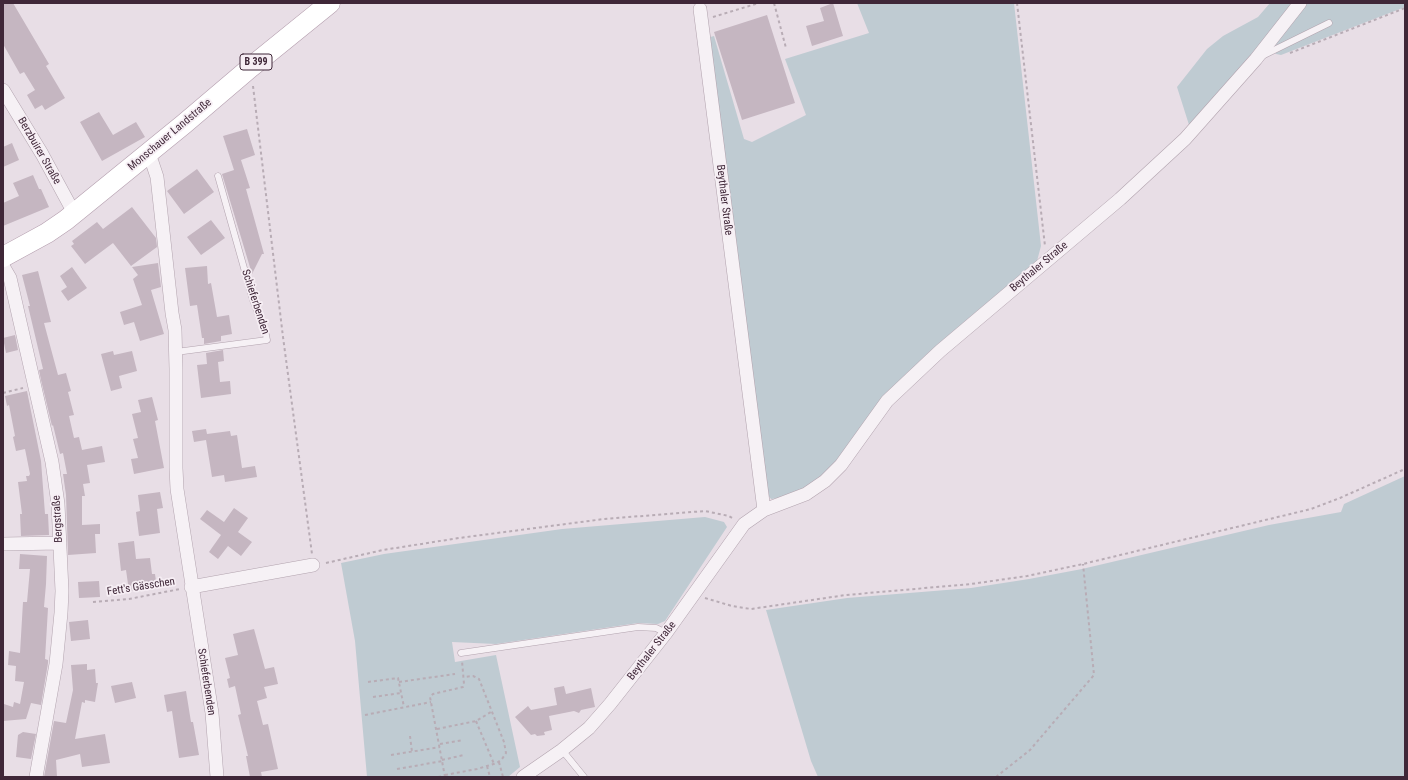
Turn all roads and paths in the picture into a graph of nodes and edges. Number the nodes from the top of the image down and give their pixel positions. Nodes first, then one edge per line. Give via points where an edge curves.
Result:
1 (330, 3) edge
2 (759, 3) edge
3 (774, 3) edge
4 (1017, 3) edge
5 (1300, 3) edge
6 (1405, 8) edge
7 (701, 14) joint
8 (1329, 23) dead end
9 (786, 48) dead end
10 (1285, 56) dead end
11 (1256, 59) junction
12 (250, 67) junction
13 (3, 90) edge
14 (147, 154) junction
15 (218, 176) dead end
16 (74, 213) junction
17 (3, 257) edge
18 (1051, 258) junction
19 (3, 266) edge
20 (176, 352) junction
21 (34, 386) junction
22 (3, 393) edge
23 (1405, 469) edge
24 (764, 510) junction
25 (744, 524) junction
26 (60, 543) junction
27 (3, 544) edge
28 (1083, 564) junction
29 (313, 565) junction
30 (191, 587) junction
31 (696, 592) junction
32 (93, 602) dead end
33 (666, 633) junction
34 (461, 652) joint
35 (456, 674) dead end
36 (464, 677) junction
37 (368, 682) dead end
38 (399, 682) junction
39 (401, 693) junction
40 (373, 697) dead end
41 (431, 702) junction
42 (404, 708) junction
43 (491, 712) junction
44 (365, 715) dead end
45 (476, 721) junction
46 (437, 729) junction
47 (410, 736) dead end
48 (463, 740) dead end
49 (440, 746) junction
50 (562, 750) junction
51 (412, 752) junction
52 (391, 755) dead end
53 (464, 756) dead end
54 (442, 760) junction
55 (499, 762) junction
56 (494, 764) junction
57 (487, 766) junction
58 (397, 769) dead end
59 (445, 776) edge
60 (36, 777) edge
61 (217, 777) edge
62 (438, 777) edge
63 (490, 777) edge
64 (503, 777) edge
65 (523, 777) edge
66 (584, 777) edge
67 (996, 777) edge

1 - 12 main road, Monschauer Landstraße / B 399
2 - 7 path
3 - 9 path
4 - 18 path via 1044,244
5 - 11 street, Beythaler Straße
6 - 10 path
7 - 24 street, Beythaler Straße
8 - 11 lane
11 - 18 street, Beythaler Straße via 1185,139
12 - 14 main road, Monschauer Landstraße / B 399
12 - 29 path
13 - 16 street, Berzbuirer Straße
14 - 16 main road, Monschauer Landstraße / B 399
14 - 20 street, Schieferbenden via 157,178 175,324
15 - 20 lane, Schieferbenden via 267,340
16 - 17 main road, Monschauer Landstraße / B 399
18 - 24 street, Beythaler Straße via 940,351 887,401 841,465 825,481 806,494
19 - 21 street, Bergstraße via 10,278
20 - 30 street, Schieferbenden via 176,468
21 - 22 path
21 - 26 street, Bergstraße via 52,462 58,500
23 - 28 path via 1311,509
24 - 25 street, Beythaler Straße
25 - 29 path via 729,516 705,511 604,519 383,550
25 - 31 street, Beythaler Straße
26 - 27 street
26 - 60 street, Bergstraße via 62,590 56,664
28 - 31 path via 971,584 854,594 751,609 706,598
28 - 67 path via 1094,675 1030,750
29 - 30 street
30 - 32 path, Fett's Gässchen via 130,599
30 - 61 street, Schieferbenden via 212,713
31 - 33 street, Beythaler Straße
33 - 34 lane via 656,628 638,627
33 - 50 street, Beythaler Straße via 589,728
34 - 36 path
35 - 38 path
36 - 41 path via 463,687 433,694
36 - 43 path via 479,678
37 - 38 path via 398,678
38 - 39 path
39 - 40 path
39 - 42 path
41 - 42 path
41 - 46 path
42 - 44 path
43 - 45 path
43 - 55 path via 506,750
45 - 46 path
45 - 56 path
46 - 49 path
47 - 51 path
48 - 49 path
49 - 51 path
49 - 54 path
50 - 65 street, Beythaler Straße
50 - 66 lane
51 - 52 path
53 - 54 path
54 - 58 path
54 - 59 path
55 - 56 path
55 - 64 path
56 - 57 path
57 - 59 path
57 - 63 path
59 - 62 path

